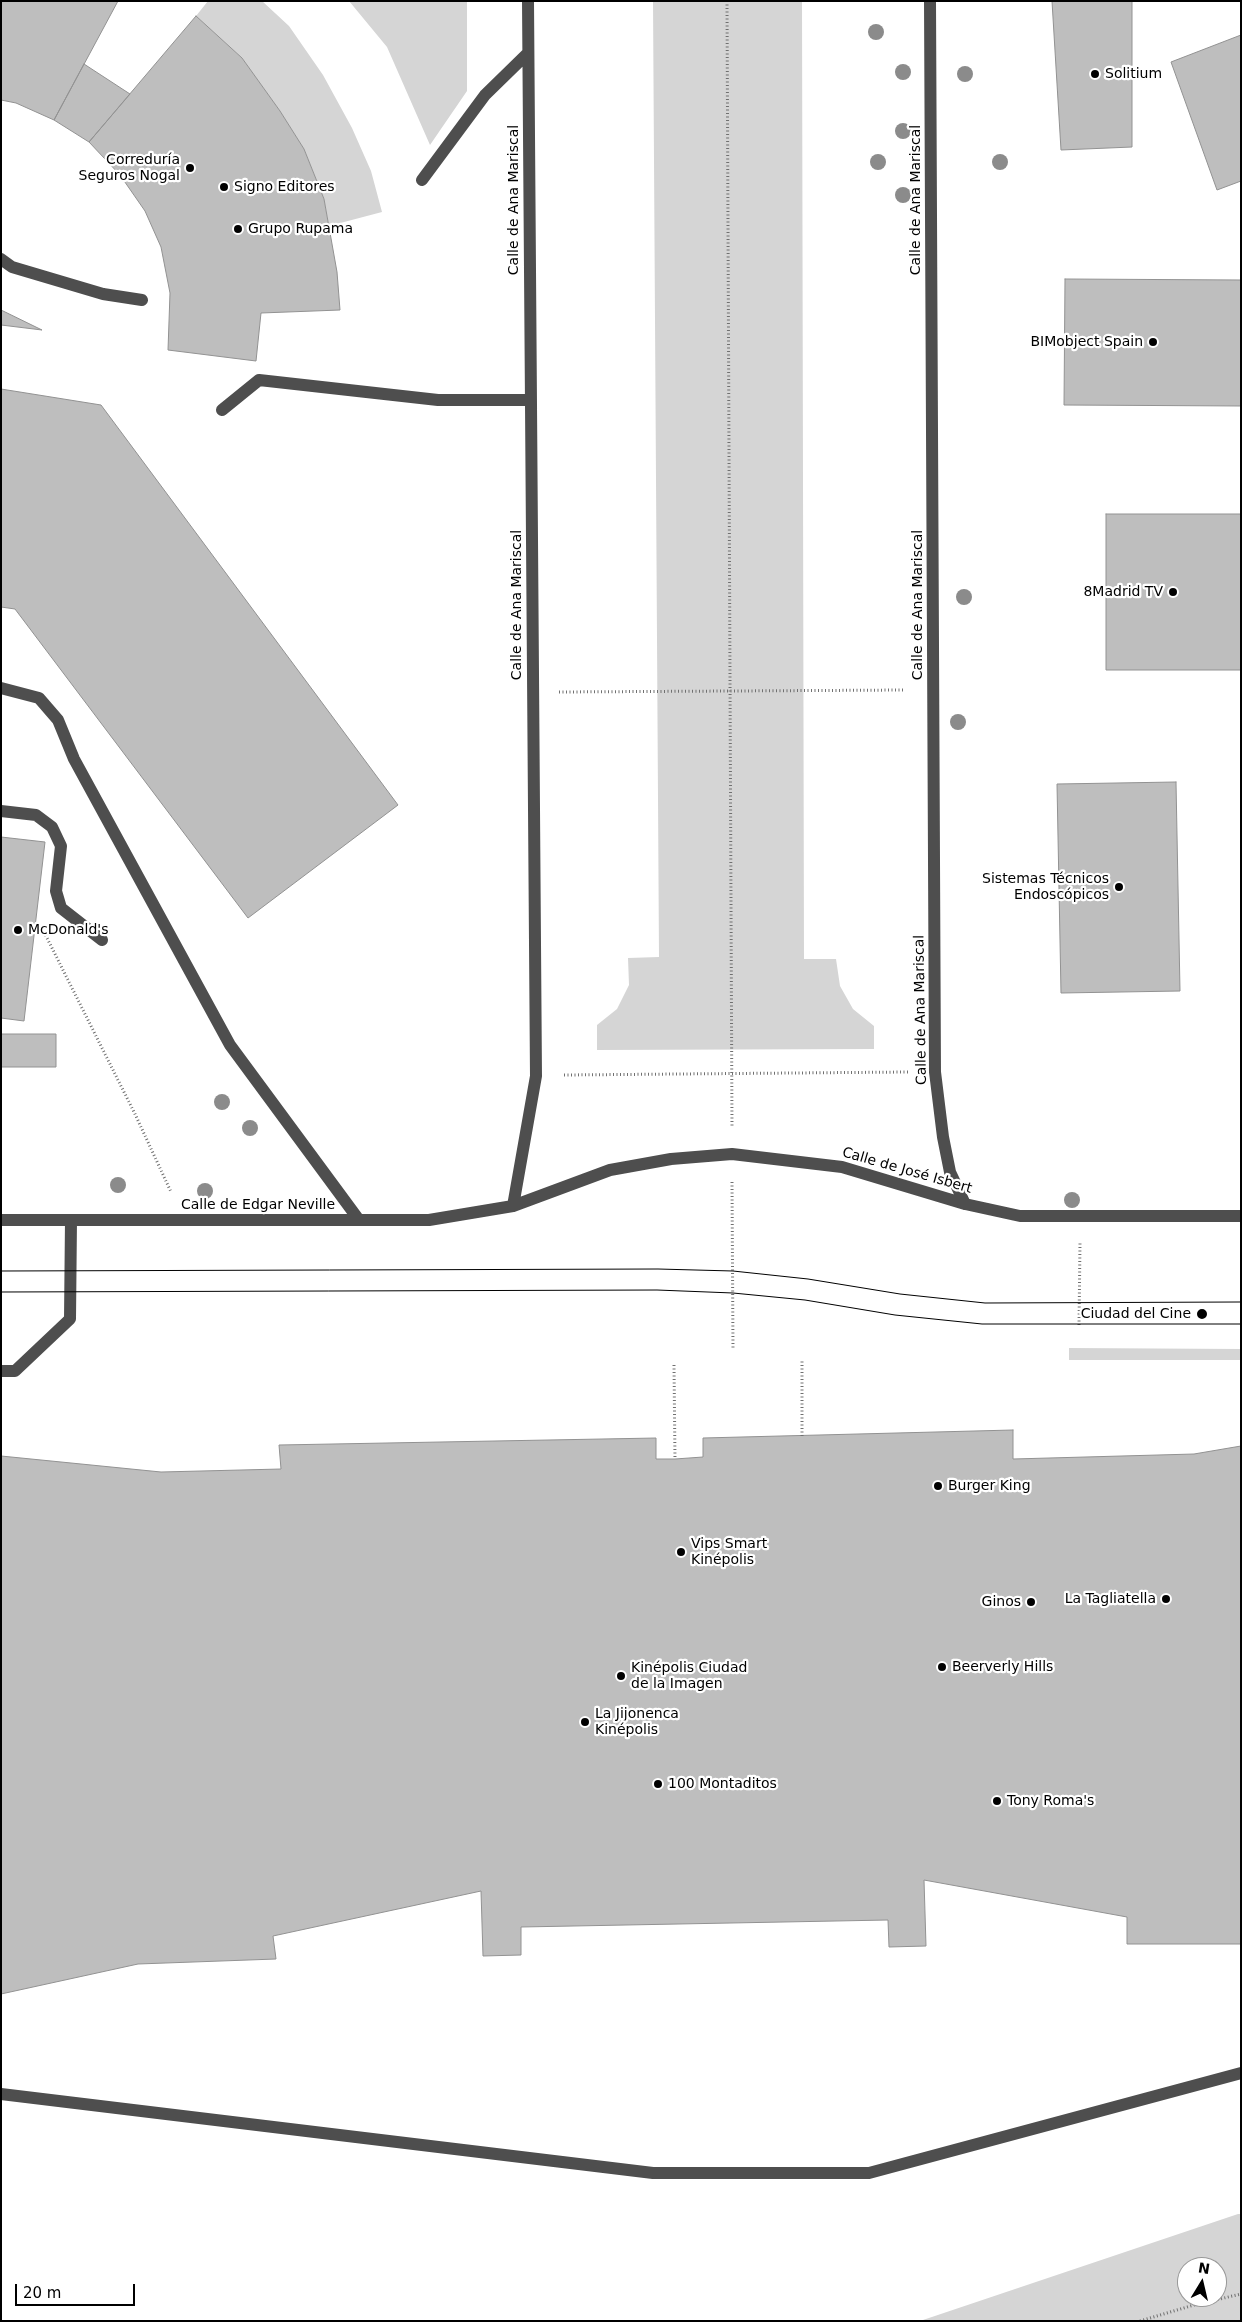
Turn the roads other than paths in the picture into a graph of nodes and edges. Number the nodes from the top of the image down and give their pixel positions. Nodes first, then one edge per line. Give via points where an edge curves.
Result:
1 (528, 1) edge
2 (930, 1) edge
3 (528, 53) junction
4 (422, 180) dead end
5 (1, 259) edge
6 (142, 300) dead end
7 (531, 400) junction
8 (222, 410) dead end
9 (1, 688) edge
10 (1, 811) edge
11 (102, 940) dead end
12 (966, 1204) junction
13 (513, 1206) junction
14 (1241, 1216) edge
15 (1, 1220) edge
16 (71, 1220) junction
17 (359, 1220) junction
18 (1, 1371) edge
19 (1241, 2073) edge
20 (1, 2094) edge

1 - 3 street, Calle de Ana Mariscal
2 - 12 street, Calle de Ana Mariscal via 936,1072 950,1172
3 - 4 street via 485,95
3 - 7 street, Calle de Ana Mariscal
5 - 6 street via 12,267 103,294
7 - 8 street via 438,400 259,380
7 - 13 street, Calle de Ana Mariscal via 536,1076
9 - 17 street via 40,698 58,720 74,759 230,1045
10 - 11 street via 36,815 52,827 61,846 56,891 61,908
12 - 13 street, Calle de José Isbert via 842,1167 732,1154 671,1158 610,1170
12 - 14 street, Calle de José Isbert via 1020,1216
13 - 17 street, Calle de Edgar Neville via 429,1220
15 - 16 street, Calle de Edgar Neville
16 - 17 street, Calle de Edgar Neville
16 - 18 street via 70,1319 15,1371
19 - 20 street via 869,2173 653,2173

